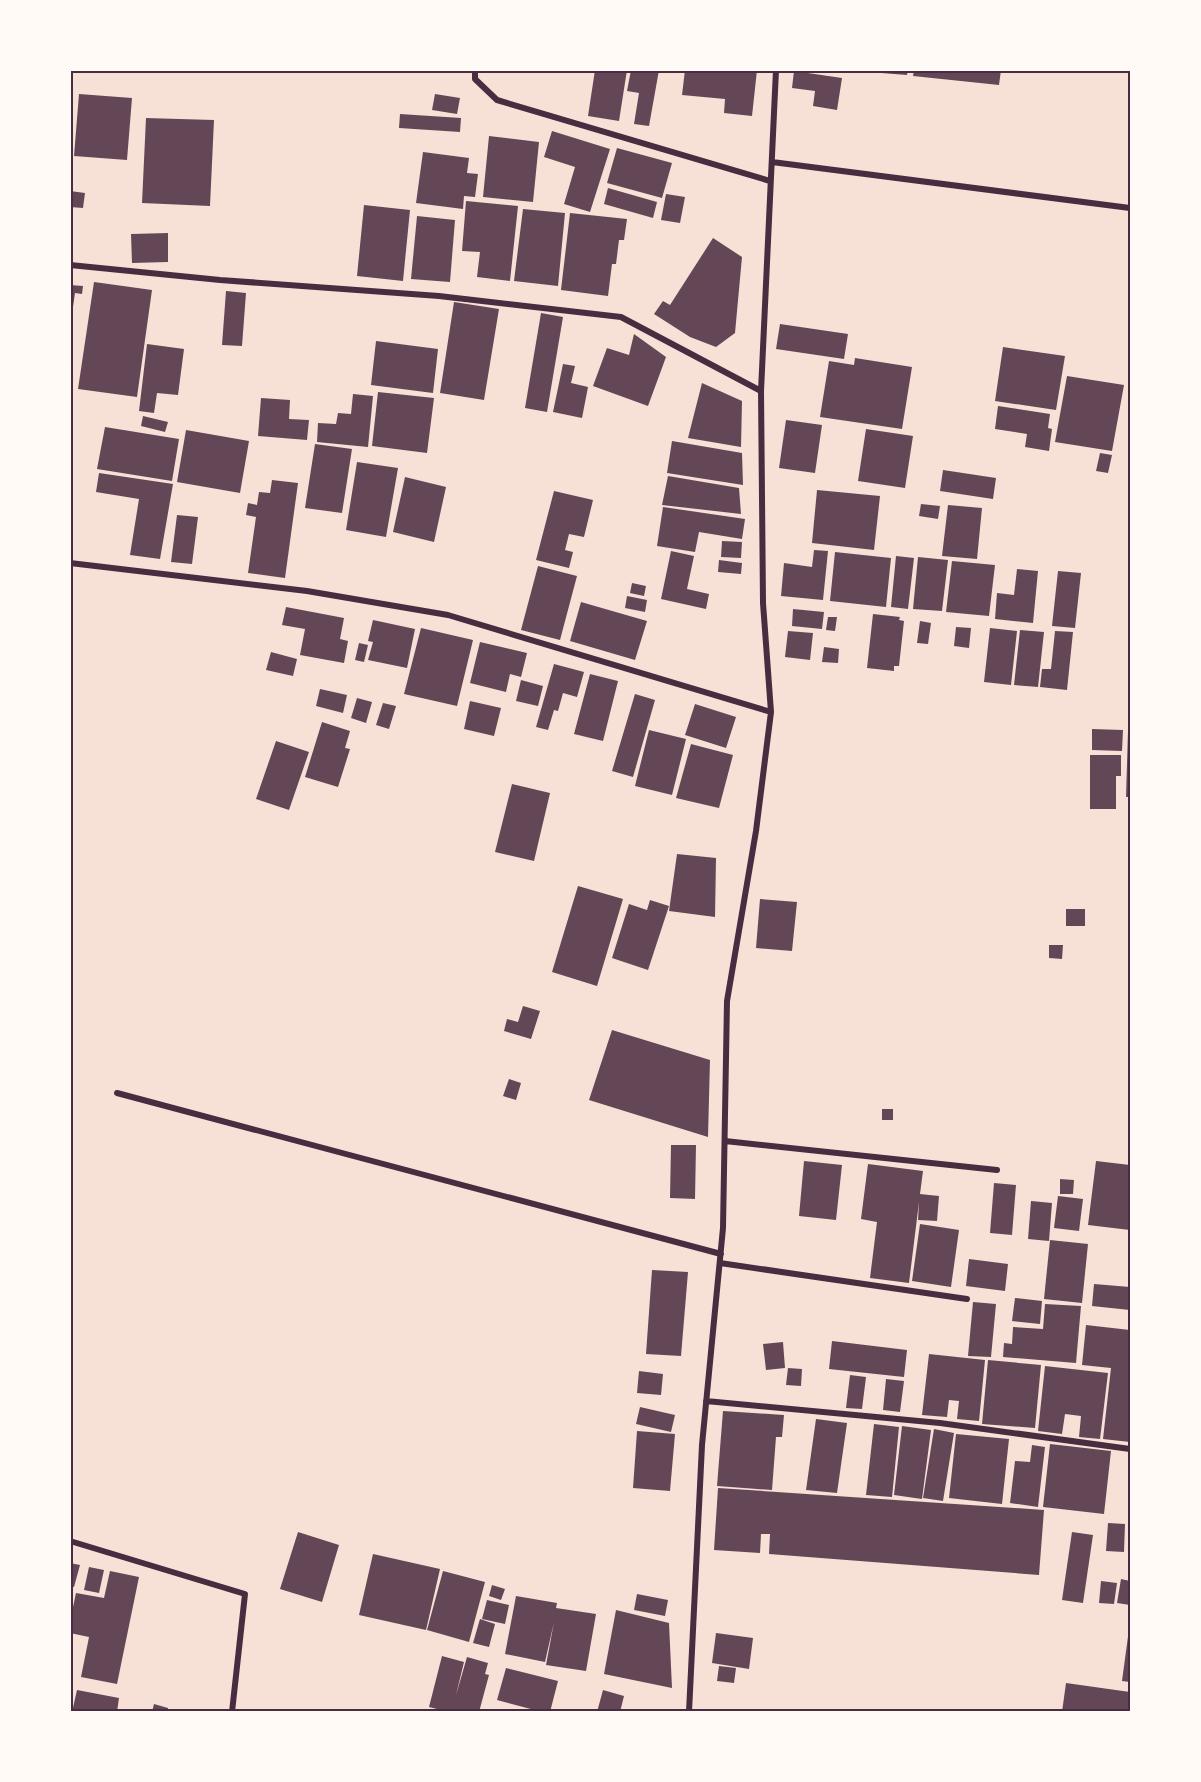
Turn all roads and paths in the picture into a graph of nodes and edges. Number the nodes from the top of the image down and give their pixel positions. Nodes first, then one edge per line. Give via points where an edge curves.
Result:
1 (475, 70) edge
2 (776, 70) edge
3 (772, 162) junction
4 (770, 181) junction
5 (1131, 208) edge
6 (70, 265) edge
7 (761, 391) junction
8 (70, 563) edge
9 (771, 712) junction
10 (117, 1093) dead end
11 (725, 1141) junction
12 (997, 1170) dead end
13 (721, 1254) junction
14 (720, 1263) junction
15 (967, 1299) dead end
16 (706, 1401) junction
17 (1131, 1449) edge
18 (70, 1541) edge
19 (232, 1712) edge
20 (690, 1712) edge

1 - 4 street via 475,80 497,100
2 - 3 street
3 - 4 street
3 - 5 street
4 - 7 street
6 - 7 street via 439,296 621,317
7 - 9 street via 763,603
8 - 9 street via 307,591 448,615
9 - 11 street via 756,831 727,1001
10 - 13 street
11 - 12 street
11 - 13 street
13 - 14 street
14 - 15 street
14 - 16 street
16 - 17 street via 940,1423
16 - 20 street
18 - 19 street via 245,1594

